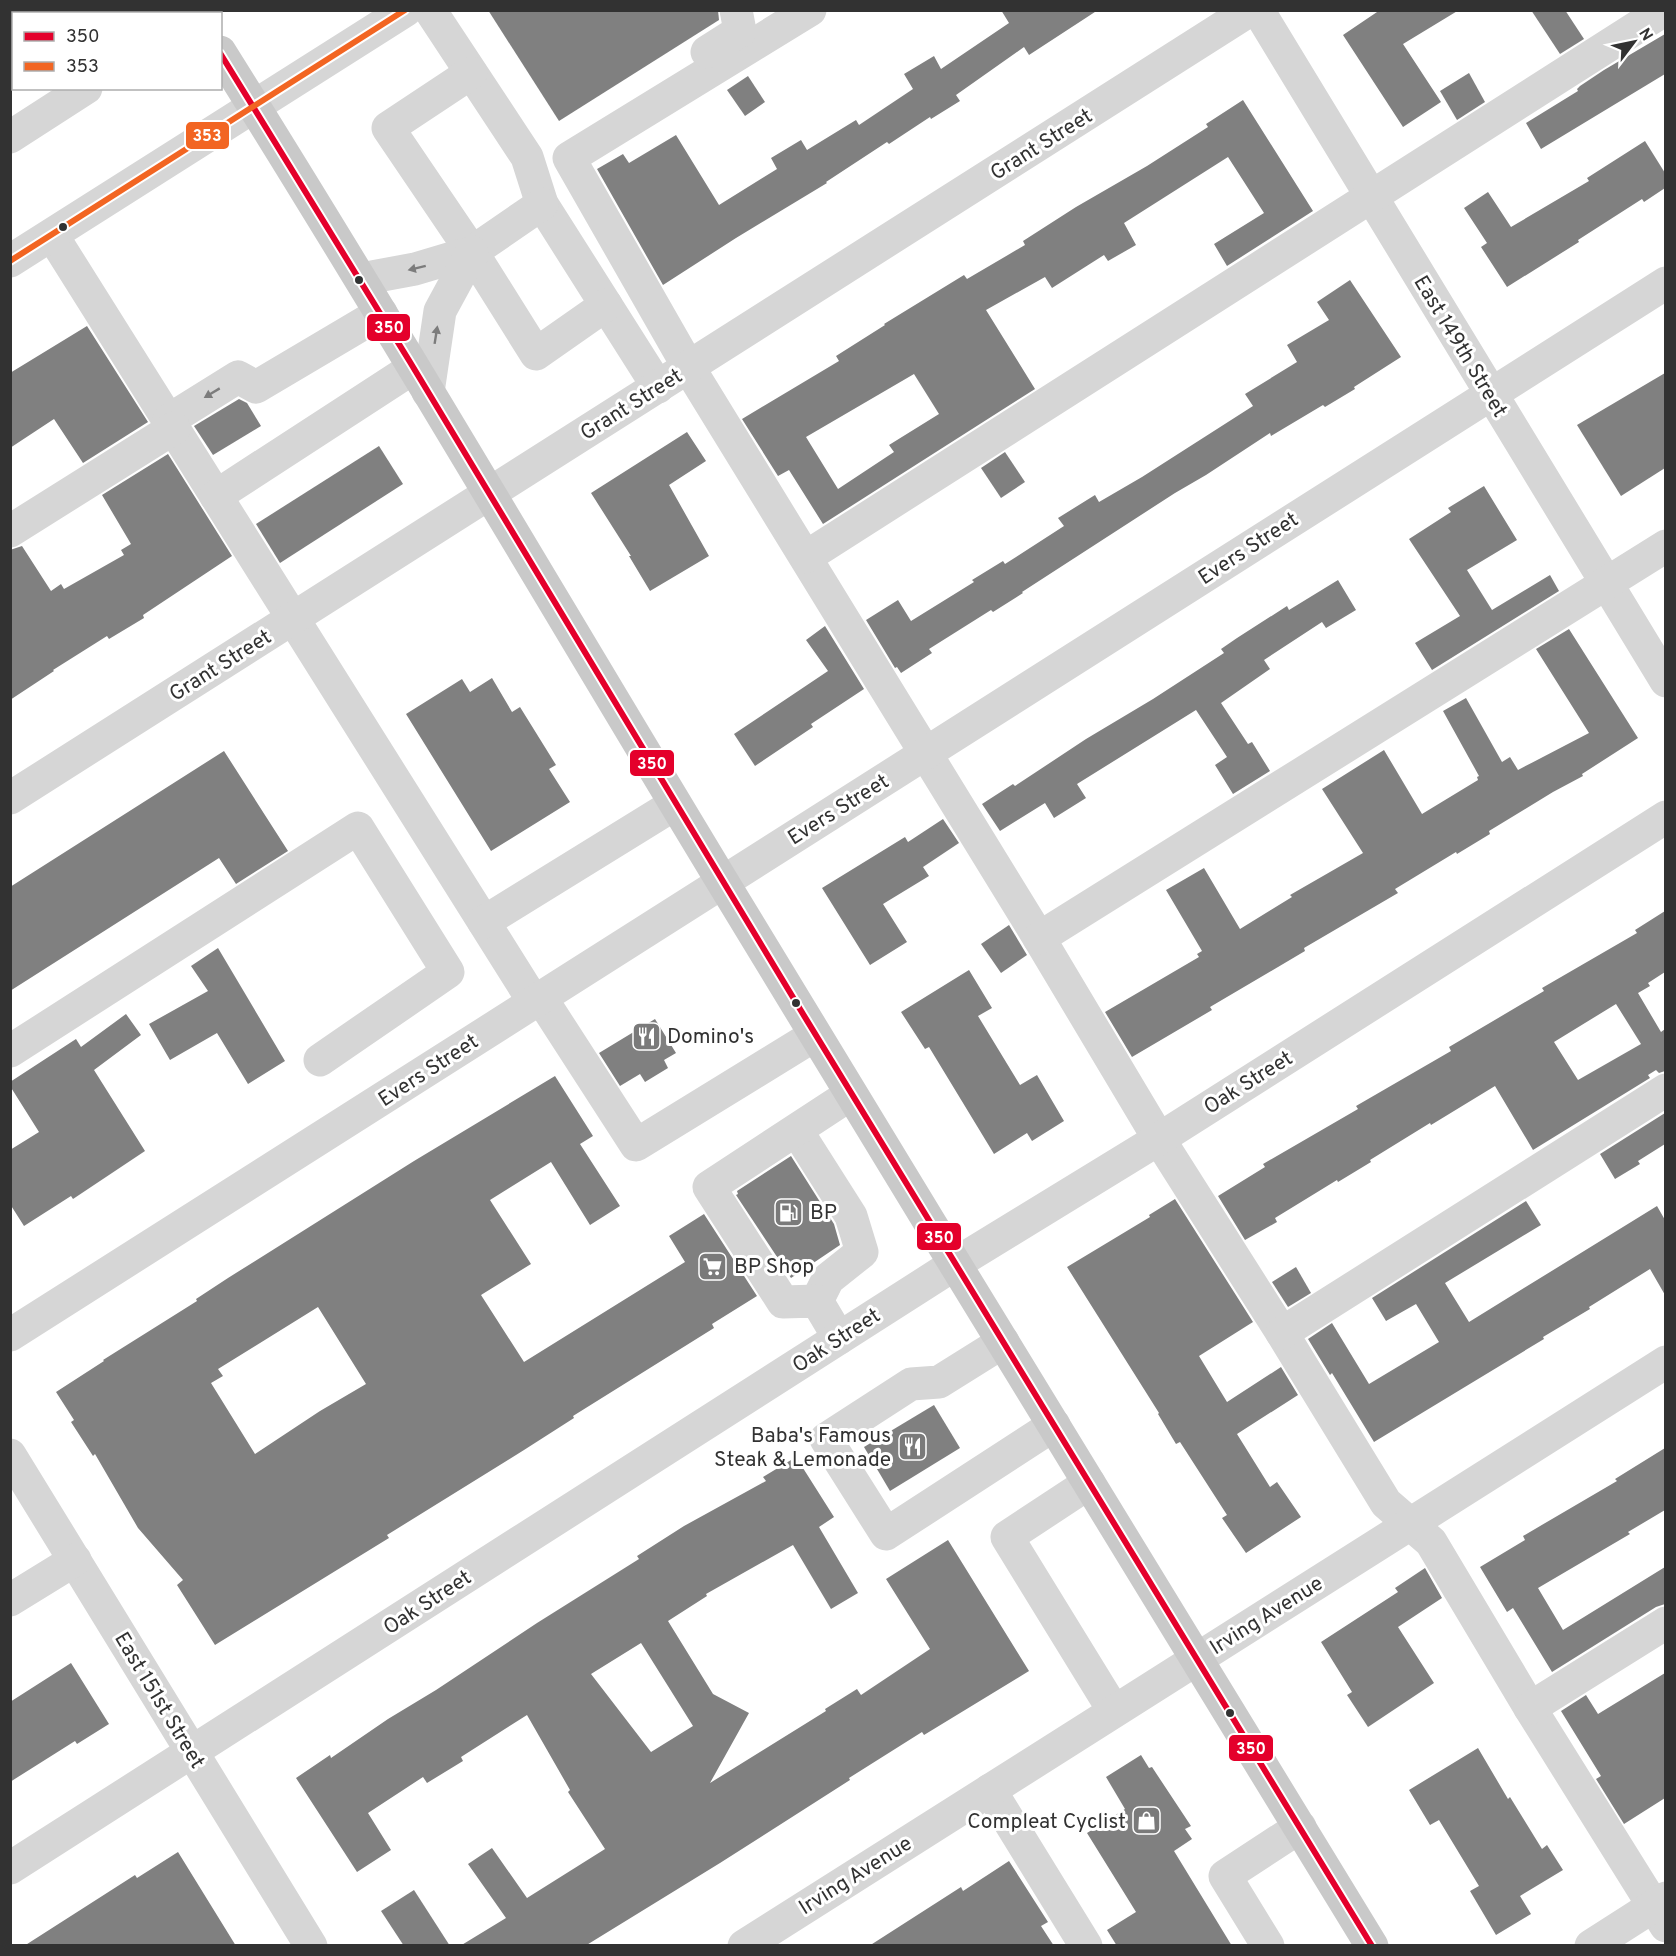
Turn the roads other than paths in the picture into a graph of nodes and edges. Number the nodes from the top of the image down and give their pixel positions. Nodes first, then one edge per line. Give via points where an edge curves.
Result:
1 (406, 10) edge
2 (430, 10) edge
3 (736, 10) edge
4 (810, 10) edge
5 (1250, 10) edge
6 (1257, 10) edge
7 (1664, 10) edge
8 (222, 55) edge
9 (471, 73) junction
10 (83, 90) edge
11 (254, 107) junction
12 (10, 137) edge
13 (527, 157) junction
14 (1371, 196) junction
15 (542, 204) junction
16 (52, 235) junction
17 (472, 252) junction
18 (10, 261) edge
19 (361, 279) junction
20 (1665, 283) edge
21 (606, 305) junction
22 (381, 313) junction
23 (689, 368) junction
24 (420, 380) junction
25 (658, 387) junction
26 (1491, 394) junction
27 (171, 424) junction
28 (489, 494) junction
29 (216, 496) junction
30 (10, 531) edge
31 (1665, 546) edge
32 (807, 557) junction
33 (1606, 583) junction
34 (293, 618) junction
35 (1665, 681) edge
36 (926, 754) junction
37 (10, 798) edge
38 (675, 804) junction
39 (1665, 817) edge
40 (722, 882) junction
41 (484, 922) junction
42 (1039, 938) junction
43 (538, 1000) junction
44 (815, 1035) junction
45 (10, 1051) edge
46 (320, 1060) dead end
47 (1665, 1090) edge
48 (851, 1094) junction
49 (797, 1131) junction
50 (1159, 1139) junction
51 (955, 1264) junction
52 (817, 1301) junction
53 (1282, 1333) junction
54 (10, 1335) edge
55 (839, 1338) junction
56 (1003, 1342) junction
57 (1665, 1362) edge
58 (1054, 1425) junction
59 (10, 1455) edge
60 (1089, 1483) junction
61 (1409, 1524) junction
62 (75, 1560) junction
63 (10, 1600) edge
64 (1665, 1623) edge
65 (1198, 1658) junction
66 (1530, 1708) junction
67 (1114, 1711) junction
68 (192, 1752) junction
69 (990, 1790) junction
70 (1300, 1827) junction
71 (10, 1868) edge
72 (1661, 1910) edge
73 (310, 1945) edge
74 (744, 1946) edge
75 (1086, 1946) edge
76 (1268, 1946) edge
77 (1372, 1946) edge
78 (1591, 1946) edge

1 - 11 street
2 - 9 street
3 - 13 street via 740,31 569,138
4 - 23 street via 569,158
5 - 23 street, Grant Street
6 - 14 street, East 149th Street
7 - 14 street
8 - 11 main road
9 - 13 street
9 - 17 street via 388,128
10 - 12 street
11 - 16 street
11 - 19 main road
13 - 15 street
14 - 26 street, East 149th Street
14 - 32 street
15 - 17 street
15 - 21 street
16 - 18 street
16 - 27 street
17 -> 19 street via 415,269
17 - 21 street via 536,354
24 -> 17 street via 440,311
19 - 22 main road
20 - 26 street, Evers Street
21 - 25 street
22 - 24 main road
22 -> 27 street via 256,387 238,377
23 - 25 street, Grant Street
23 - 32 street
24 - 28 main road
24 - 29 street
25 - 28 street, Grant Street
26 - 33 street, East 149th Street
26 - 36 street, Evers Street
27 - 29 street
27 - 30 street
28 - 34 street, Grant Street
28 - 38 main road
29 - 34 street
31 - 33 street
32 - 36 street
33 - 35 street, East 149th Street
33 - 42 street
34 - 37 street, Grant Street
34 - 41 street
36 - 40 street, Evers Street
36 - 42 street
38 - 40 main road
38 - 41 street
39 - 50 street, Oak Street
40 - 43 street, Evers Street
40 - 44 main road
41 - 43 street
42 - 50 street
43 - 44 street via 636,1145
43 - 54 street, Evers Street
44 - 48 main road
45 - 46 street via 358,828 448,972
47 - 53 street
48 - 49 street
48 - 51 main road
49 - 52 street via 851,1216 862,1252 828,1280
49 - 52 street via 709,1187 783,1302
50 - 51 street, Oak Street
50 - 53 street
51 - 55 street, Oak Street
51 - 56 main road
52 - 55 street
53 - 61 street via 1386,1503
55 - 68 street, Oak Street
56 - 58 main road
56 - 58 street via 939,1382 910,1384 825,1438 886,1534
57 - 61 street, Irving Avenue
58 - 60 main road
59 - 62 street, East 151st Street
60 - 65 main road
60 - 67 street via 1007,1537
61 - 65 street, Irving Avenue
61 - 66 street via 1431,1542
62 - 63 street
62 - 68 street, East 151st Street
64 - 66 street
65 - 67 street, Irving Avenue
65 - 70 main road
66 - 72 street
67 - 69 street, Irving Avenue
68 - 71 street, Oak Street
68 - 73 street, East 151st Street
69 - 74 street, Irving Avenue
69 - 75 street
70 - 76 street via 1225,1876
70 - 77 main road
72 - 78 street

